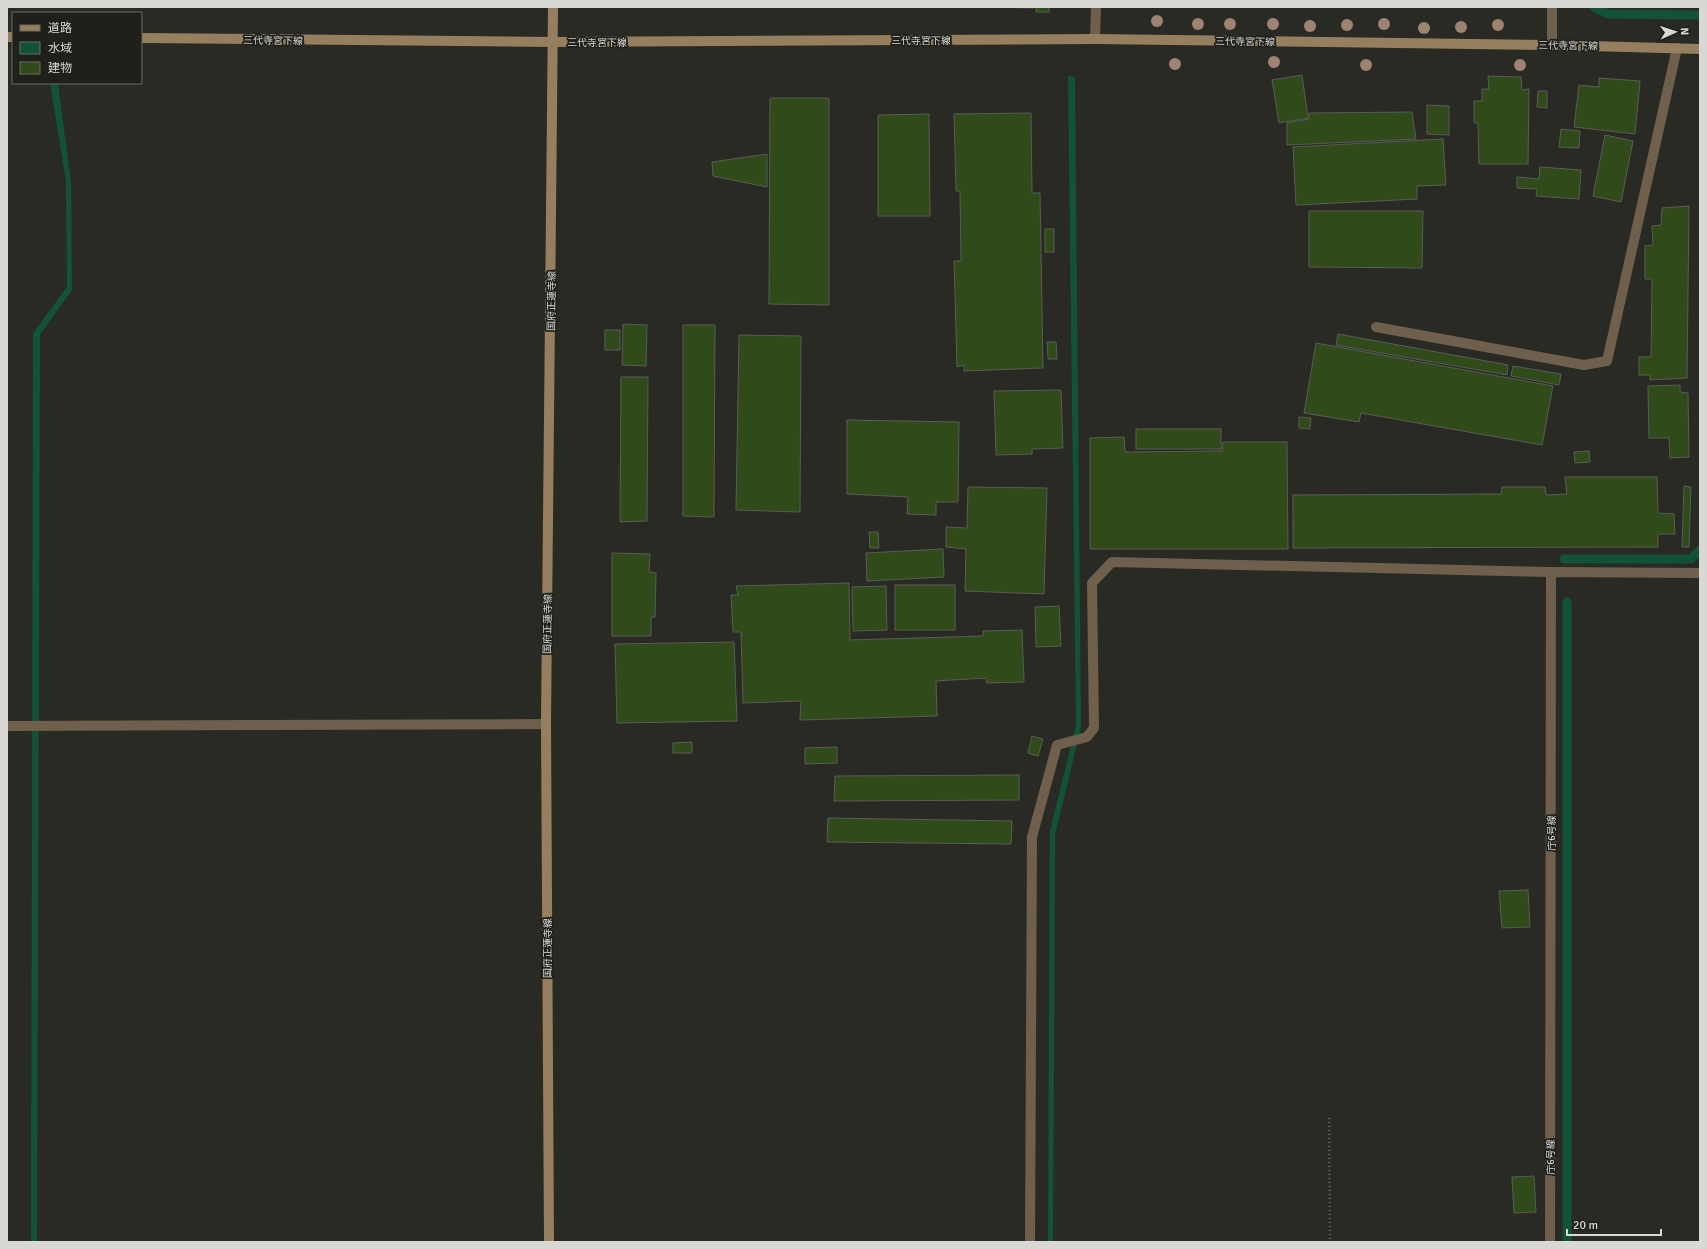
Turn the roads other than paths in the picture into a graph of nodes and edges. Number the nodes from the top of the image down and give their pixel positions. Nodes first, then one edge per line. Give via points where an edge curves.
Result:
1 (553, 7) edge
2 (1096, 7) edge
3 (1552, 7) edge
4 (142, 38) edge
5 (1095, 39) junction
6 (553, 42) junction
7 (1552, 45) junction
8 (1677, 48) junction
9 (1700, 49) edge
10 (1376, 327) dead end
11 (1551, 572) junction
12 (1700, 573) edge
13 (546, 724) junction
14 (7, 726) edge
15 (548, 1242) edge
16 (1030, 1242) edge
17 (1550, 1242) edge

1 - 6 main road, 国府正蓮寺線
2 - 5 street
3 - 7 street
4 - 6 main road, 三代寺宮下線
5 - 6 main road, 三代寺宮下線
5 - 7 main road, 三代寺宮下線
6 - 13 main road, 国府正蓮寺線
7 - 8 main road, 三代寺宮下線
8 - 9 main road, 三代寺宮下線
8 - 10 street via 1607,361 1584,365
11 - 12 street
11 - 16 street via 1112,562 1092,583 1094,728 1087,737 1057,745 1032,837
11 - 17 street, 庁6号線
13 - 14 street
13 - 15 main road, 国府正蓮寺線

